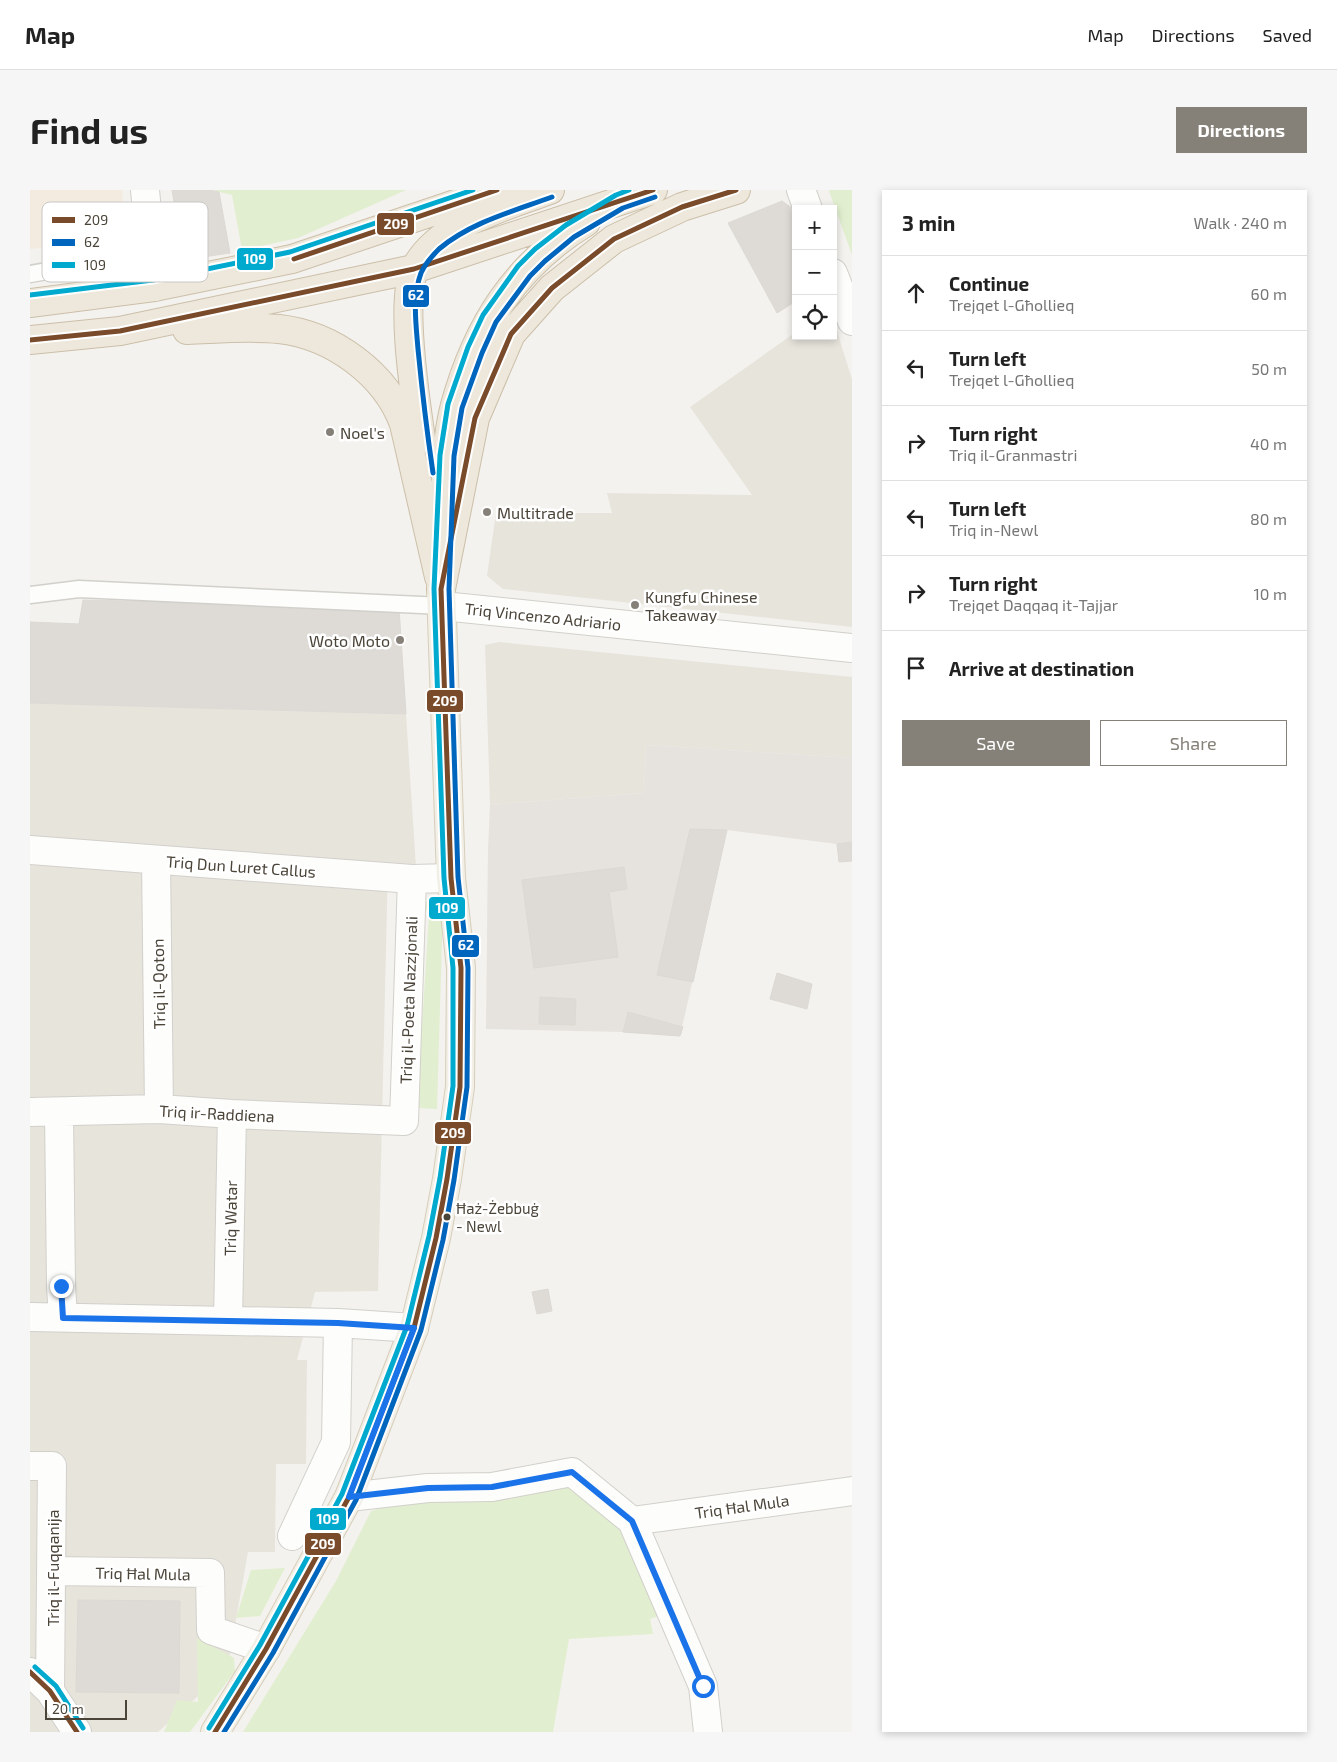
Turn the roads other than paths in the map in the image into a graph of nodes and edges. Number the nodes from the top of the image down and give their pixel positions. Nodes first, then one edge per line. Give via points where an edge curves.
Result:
1 (497, 190) edge
2 (550, 190) edge
3 (653, 190) edge
4 (736, 190) edge
5 (801, 190) edge
6 (620, 201) junction
7 (807, 205) edge
8 (413, 274) junction
9 (208, 276) edge
10 (154, 282) edge
11 (180, 282) edge
12 (837, 283) edge
13 (154, 287) junction
14 (30, 303) edge
15 (852, 321) edge
16 (120, 331) junction
17 (30, 340) edge
18 (30, 595) edge
19 (442, 597) junction
20 (852, 648) edge
21 (30, 850) edge
22 (156, 860) junction
23 (451, 878) junction
24 (412, 879) junction
25 (159, 1109) junction
26 (30, 1112) edge
27 (59, 1112) junction
28 (232, 1114) junction
29 (404, 1120) joint
30 (30, 1317) edge
31 (63, 1318) junction
32 (228, 1321) junction
33 (338, 1323) junction
34 (414, 1328) junction
35 (30, 1466) edge
36 (852, 1491) edge
37 (349, 1497) junction
38 (632, 1521) junction
39 (292, 1536) dead end
40 (52, 1571) junction
41 (266, 1649) junction
42 (30, 1672) edge
43 (50, 1691) junction
44 (77, 1732) edge
45 (216, 1732) edge
46 (708, 1732) edge

1 - 9 highway via 292,260
2 - 8 highway via 490,212 456,229 433,245
3 - 6 highway
4 - 19 highway via 682,207 614,239 552,288 511,334 475,418
5 - 7 street
6 - 8 highway
6 - 19 highway via 570,231 540,255 518,278 490,318 467,372 450,430
8 - 16 highway
8 - 19 highway via 409,306 414,380
10 - 13 street
11 - 13 highway
12 - 15 street
13 - 14 highway
16 - 17 highway
16 - 19 highway via 280,329 332,345 364,367 385,389 404,424
18 - 19 lane via 79,589
19 - 20 street, Triq Vincenzo Adriario
19 - 23 main road
21 - 22 street, Triq Dun Luret Callus
22 - 24 street, Triq Dun Luret Callus
22 - 25 street, Triq il-Qoton
23 - 24 street, Triq Dun Luret Callus
23 - 34 main road via 461,968 460,1087 436,1238
24 - 29 street, Triq il-Poeta Nazzjonali
25 - 27 street, Triq ir-Raddiena
25 - 28 street, Triq ir-Raddiena
26 - 27 street, Triq ir-Raddiena
27 - 31 street
28 - 29 street, Triq ir-Raddiena
28 - 32 street, Triq Watar
30 - 31 street
31 - 32 street
32 - 33 street
33 - 34 street
33 - 39 street via 336,1442
34 - 37 main road
35 - 40 street, Triq il-Fuqqanija via 52,1466
36 - 38 street, Triq Ħal Mula
37 - 38 street via 428,1488 492,1487 572,1472
37 - 41 main road
38 - 46 street via 703,1686
40 - 41 street, Triq Ħal Mula via 210,1574 211,1630
40 - 43 street, Triq il-Fuqqanija
41 - 45 main road
42 - 43 street
43 - 44 street

